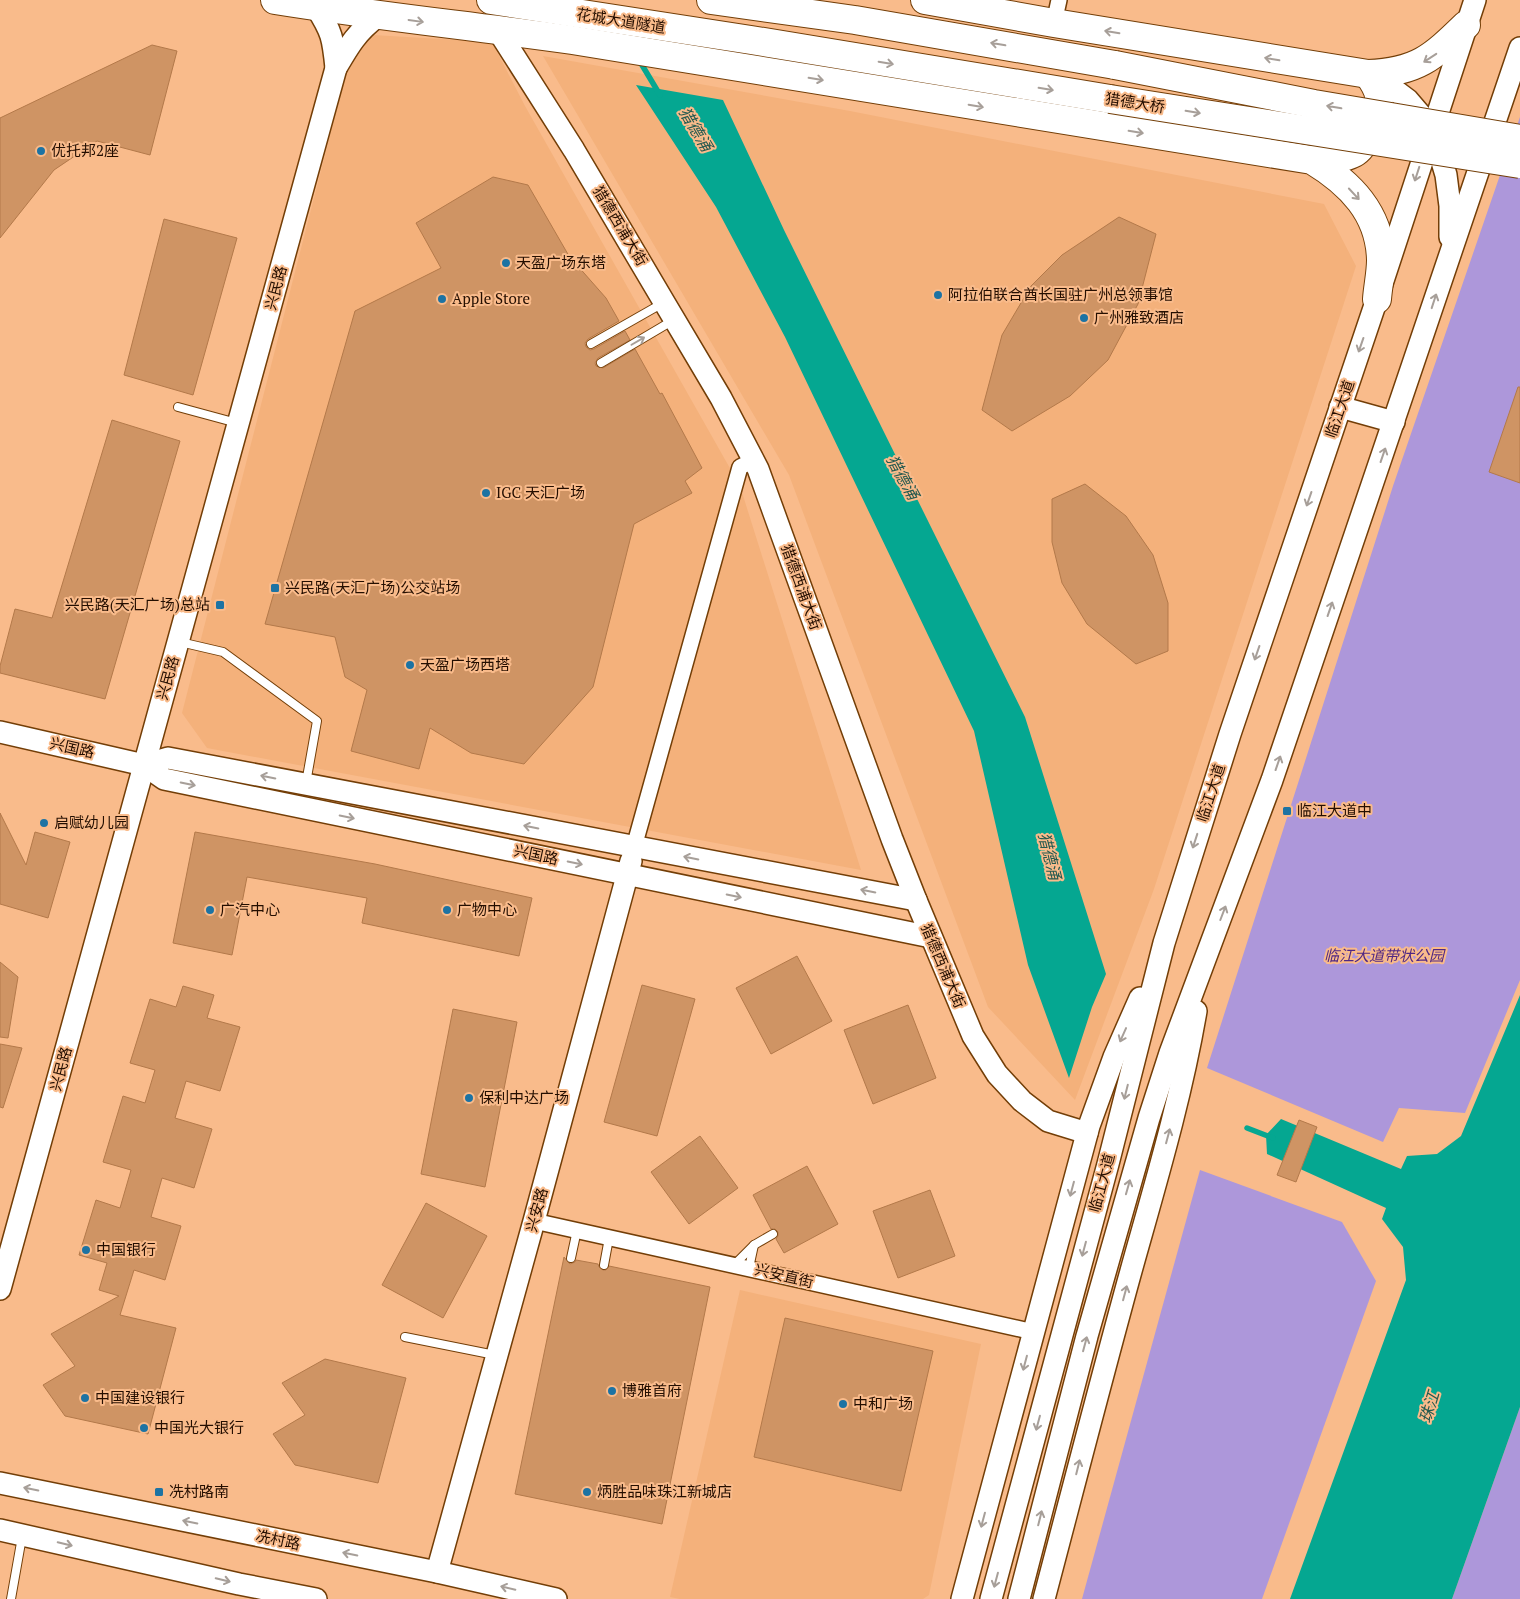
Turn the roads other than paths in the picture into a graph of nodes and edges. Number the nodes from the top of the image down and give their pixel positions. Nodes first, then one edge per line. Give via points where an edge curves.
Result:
1 (275, 0) edge
2 (491, 0) edge
3 (766, 0) edge
4 (925, 0) edge
5 (714, 1) edge
6 (316, 7) junction
7 (552, 10) junction
8 (1056, 12) edge
9 (1470, 12) edge
10 (378, 16) junction
11 (855, 20) junction
12 (497, 29) junction
13 (572, 40) junction
14 (663, 40) junction
15 (751, 40) junction
16 (1520, 48) edge
17 (336, 68) junction
18 (768, 71) junction
19 (1368, 74) junction
20 (1432, 128) junction
21 (1520, 139) edge
22 (1312, 160) junction
23 (1520, 164) edge
24 (1449, 255) junction
25 (1377, 299) junction
26 (670, 311) junction
27 (591, 344) dead end
28 (601, 363) dead end
29 (178, 407) dead end
30 (1340, 407) junction
31 (1394, 422) junction
32 (238, 423) junction
33 (754, 460) junction
34 (178, 642) junction
35 (0, 732) edge
36 (144, 765) junction
37 (306, 784) junction
38 (634, 847) junction
39 (628, 874) junction
40 (916, 900) junction
41 (931, 937) junction
42 (1164, 943) junction
43 (1205, 959) junction
44 (1087, 1133) junction
45 (534, 1221) junction
46 (577, 1230) junction
47 (773, 1234) dead end
48 (609, 1238) junction
49 (754, 1245) junction
50 (570, 1258) dead end
51 (604, 1265) dead end
52 (741, 1267) junction
53 (0, 1289) edge
54 (1034, 1332) junction
55 (405, 1337) dead end
56 (497, 1355) junction
57 (0, 1483) edge
58 (0, 1530) edge
59 (23, 1535) junction
60 (437, 1572) junction
61 (11, 1599) edge
62 (316, 1599) edge
63 (556, 1599) edge
64 (962, 1599) edge
65 (991, 1599) edge
66 (1019, 1599) edge
67 (1044, 1599) edge

1 - 6 highway
2 - 7 highway, 花城大道隧道
3 - 11 highway
4 - 8 highway
5 - 11 highway
6 - 10 highway
6 - 17 main road, 兴民路 via 334,41
7 - 14 highway
7 - 15 highway, 花城大道隧道
19 -> 8 highway
9 -> 19 highway via 1437,53 1424,62 1406,70
9 - 20 main road, 临江大道
10 -> 12 highway
10 - 17 main road, 兴民路 via 362,28
21 -> 11 highway, bridge
12 - 13 highway
12 - 26 main road, 猎德西浦大街
13 - 14 highway
13 - 18 highway
14 - 15 highway
14 - 18 highway
15 -> 23 highway, 猎德大桥, bridge
16 - 24 main road, 临江大道
17 - 32 main road, 兴民路
18 -> 22 highway
19 - 20 main road via 1408,100
19 - 22 highway via 1379,98 1376,115 1362,146 1354,153 1336,159
20 - 24 main road via 1446,175 1450,206
20 -> 25 main road, 临江大道
22 -> 25 highway via 1349,189 1363,203 1374,222 1381,262
31 -> 24 main road, 临江大道
25 -> 30 main road, 临江大道
26 - 27 lane
28 -> 26 lane
26 - 33 main road, 猎德西浦大街
29 - 32 lane
30 - 31 main road
30 -> 42 main road, 临江大道
43 -> 31 main road, 临江大道 via 1267,794
32 - 34 main road, 兴民路
33 - 38 street via 740,467
33 - 40 main road, 猎德西浦大街
34 - 36 main road, 兴民路
34 - 37 lane via 222,652 317,721
35 - 36 main road, 兴国路
37 -> 36 main road, 兴国路 via 168,758
36 -> 39 main road, 兴国路 via 164,779
36 - 53 main road, 兴民路
38 -> 37 main road, 兴国路
38 - 39 main road, 兴安路
40 -> 38 main road, 兴国路
39 -> 41 main road, 兴国路
39 - 45 main road, 兴安路
40 - 41 main road, 猎德西浦大街
41 - 44 main road, 猎德西浦大街 via 973,1036 997,1074 1022,1101 1048,1121
42 -> 44 main road via 1114,1057
42 -> 65 main road, 临江大道
66 -> 43 main road, 临江大道 via 1120,1218 1152,1108
67 -> 43 main road via 1189,1052
44 -> 54 main road
45 - 46 street, 兴安直街
45 - 56 main road, 兴安路
46 - 48 street, 兴安直街
46 - 50 lane
47 - 49 lane
48 - 51 lane
48 - 52 street, 兴安直街
49 - 52 lane
49 - 52 lane
52 - 54 street, 兴安直街
54 -> 64 main road
55 - 56 lane
56 - 60 main road, 兴安路
60 -> 57 main road, 冼村路
58 - 59 main road
59 - 61 lane
59 -> 62 main road
63 -> 60 main road, 冼村路

